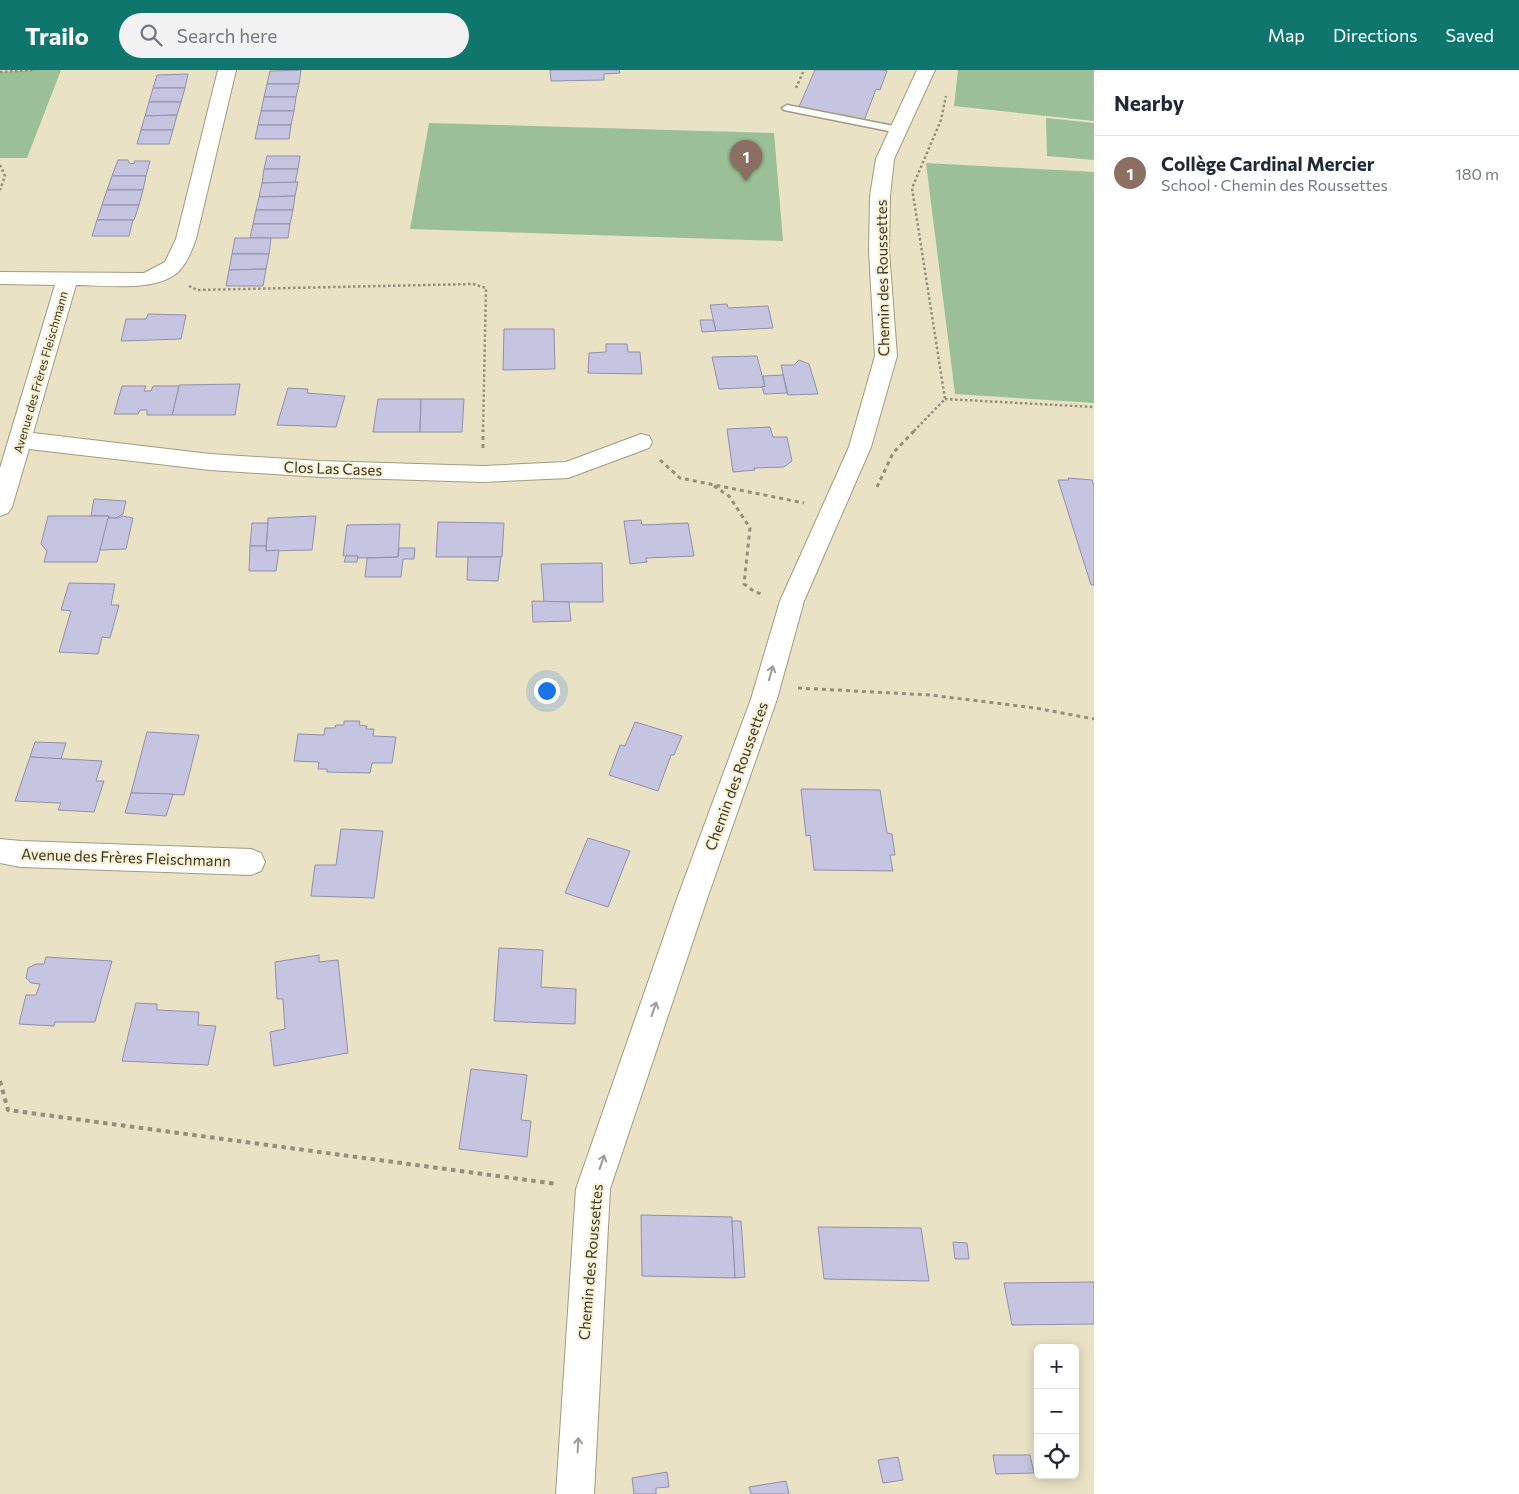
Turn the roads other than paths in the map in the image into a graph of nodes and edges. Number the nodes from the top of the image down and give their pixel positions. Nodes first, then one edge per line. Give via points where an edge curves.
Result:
1 (227, 70) edge
2 (926, 70) edge
3 (788, 108) dead end
4 (898, 130) junction
5 (0, 278) edge
6 (67, 279) junction
7 (21, 440) junction
8 (641, 442) road end
9 (0, 507) edge
10 (0, 850) edge
11 (251, 862) dead end
12 (575, 1494) edge

1 - 6 street, Avenue des Frères Fleischmann via 186,239 175,265 145,279
2 - 4 street, Chemin des Roussettes
3 - 4 lane
12 -> 4 street, Chemin des Roussettes via 593,1189 764,699 792,601 860,447 886,356 879,251 880,196 885,159
5 - 6 street
6 - 7 street, Avenue des Frères Fleischmann
7 - 8 street, Clos Las Cases via 210,462 483,474 568,470
7 - 9 street, Avenue des Frères Fleischmann
10 - 11 street, Avenue des Frères Fleischmann via 21,854

